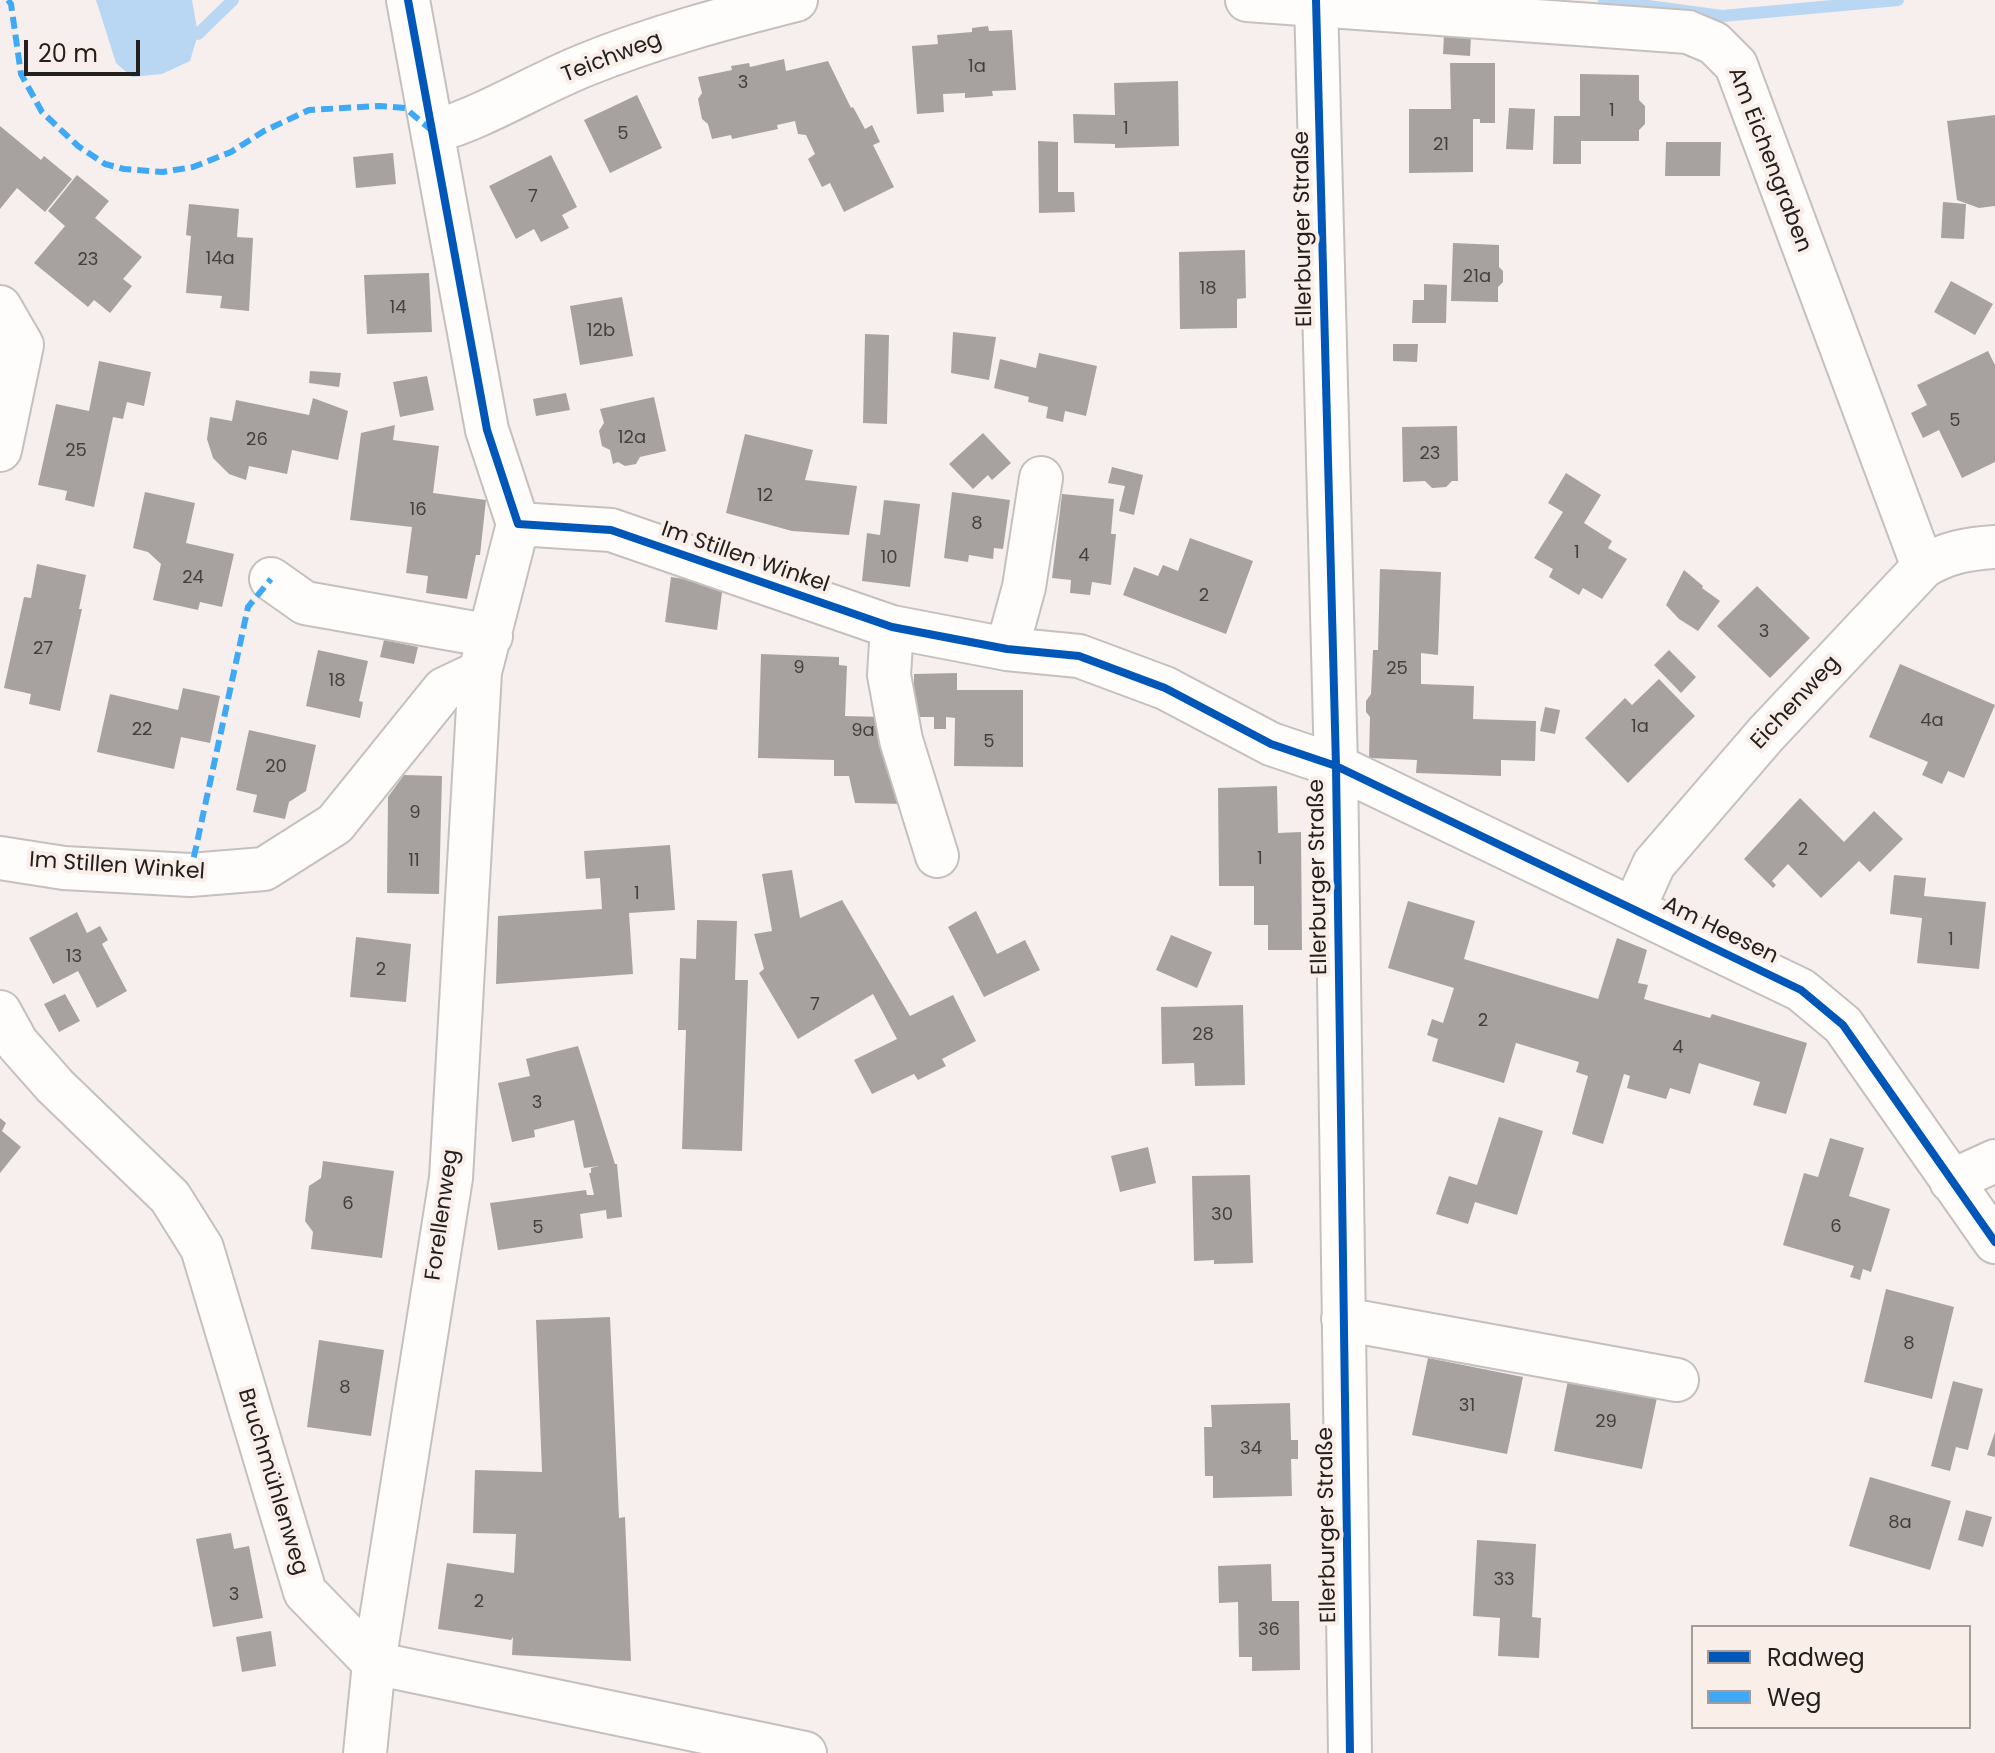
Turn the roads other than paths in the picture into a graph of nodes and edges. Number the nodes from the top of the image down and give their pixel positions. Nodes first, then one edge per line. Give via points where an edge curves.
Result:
1 (408, 0) edge
2 (796, 0) edge
3 (1247, 0) edge
4 (1317, 3) edge
5 (433, 132) junction
6 (0, 307) edge
7 (0, 450) edge
8 (1041, 478) dead end
9 (518, 524) junction
10 (1995, 547) edge
11 (1923, 567) junction
12 (271, 579) dead end
13 (892, 627) junction
14 (1007, 649) junction
15 (485, 654) junction
16 (1336, 766) junction
17 (937, 856) dead end
18 (0, 858) edge
19 (1634, 908) junction
20 (0, 1012) edge
21 (1995, 1161) edge
22 (1951, 1181) junction
23 (1995, 1242) edge
24 (1343, 1319) junction
25 (1677, 1380) dead end
26 (374, 1663) junction
27 (365, 1753) edge
28 (805, 1753) edge
29 (1350, 1753) edge

1 - 5 street
2 - 5 street, Teichweg via 699,25 584,66 469,121
3 - 4 street
4 - 11 street, Am Eichengraben via 1688,32 1714,43 1736,65
4 - 16 street, Ellerburger Straße
5 - 9 street via 487,430
6 - 7 street via 22,345
8 - 14 street via 1024,587
9 - 13 street, Im Stillen Winkel via 611,530
9 - 15 street
10 - 11 street, Eichenweg via 1942,555
11 - 19 street, Eichenweg via 1766,734 1654,864
12 - 15 street via 305,603
13 - 14 street, Im Stillen Winkel
13 - 17 street via 889,675 901,740
14 - 16 street, Im Stillen Winkel via 1079,656 1165,688 1271,744
15 - 18 street, Im Stillen Winkel via 444,689 335,824 264,869 190,875 64,868
15 - 26 street, Forellenweg via 451,1178
16 - 19 street, Am Heesen
16 - 24 street, Ellerburger Straße
19 - 22 street, Am Heesen via 1801,990 1824,1007 1843,1025
20 - 26 street, Bruchmühlenweg via 17,1043 55,1086 170,1197 202,1248 305,1592
21 - 22 street
22 - 23 street, Am Heesen
24 - 25 street
24 - 29 street, Ellerburger Straße
26 - 27 street, Forellenweg
26 - 28 street

